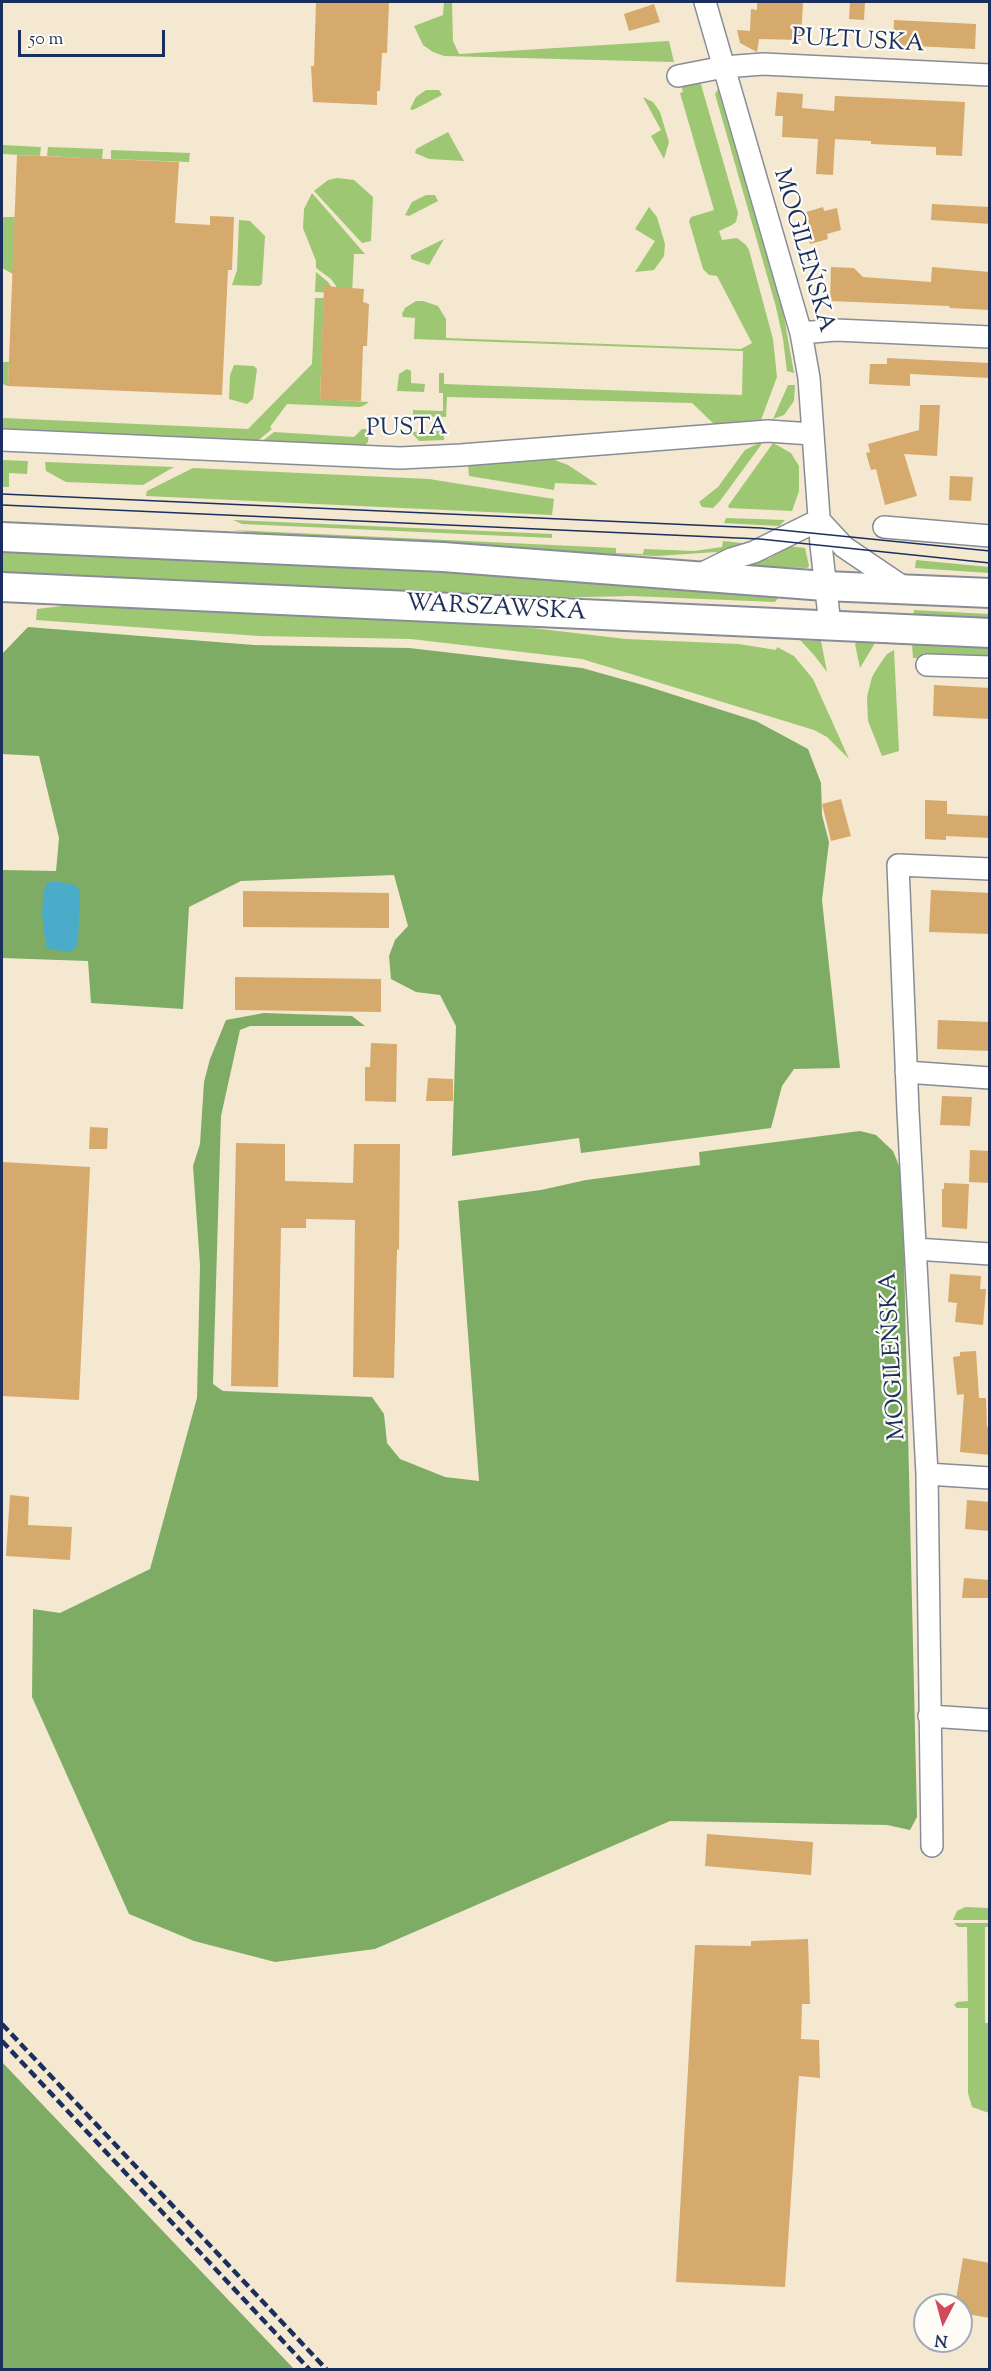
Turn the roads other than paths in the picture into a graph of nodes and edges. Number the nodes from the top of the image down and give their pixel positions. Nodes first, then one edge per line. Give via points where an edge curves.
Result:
1 (705, 2) edge
2 (723, 67) junction
3 (990, 75) edge
4 (678, 76) dead end
5 (801, 333) junction
6 (990, 337) edge
7 (812, 434) junction
8 (2, 440) edge
9 (819, 520) junction
10 (884, 527) dead end
11 (990, 536) edge
12 (2, 537) edge
13 (696, 577) junction
14 (825, 586) junction
15 (2, 588) edge
16 (906, 589) junction
17 (990, 593) edge
18 (830, 626) junction
19 (990, 633) edge
20 (927, 665) dead end
21 (990, 667) edge
22 (990, 870) edge
23 (906, 1072) junction
24 (990, 1078) edge
25 (916, 1249) junction
26 (990, 1254) edge
27 (927, 1474) junction
28 (990, 1478) edge
29 (929, 1716) junction
30 (990, 1720) edge
31 (932, 1846) dead end

1 - 2 street, MOGILEŃSKA
2 - 3 street, PUŁTUSKA via 763,64
2 - 4 street, PUŁTUSKA
2 - 5 street, MOGILEŃSKA
5 - 6 street via 836,330
5 - 7 street, MOGILEŃSKA via 809,378
7 - 8 street, PUSTA via 768,431 400,458
7 - 9 street, MOGILEŃSKA
9 - 13 street
9 - 14 street, MOGILEŃSKA
9 - 16 street via 850,552
10 - 11 street
12 - 13 main road, WARSZAWSKA via 443,557
13 - 14 main road, WARSZAWSKA
14 - 16 main road, WARSZAWSKA
14 - 18 street, MOGILEŃSKA
15 - 18 main road, WARSZAWSKA
16 - 17 main road, WARSZAWSKA
18 - 19 main road, WARSZAWSKA
20 - 21 street
22 - 23 street, MOGILEŃSKA via 898,865
23 - 24 street
23 - 25 street, MOGILEŃSKA
25 - 26 street
25 - 27 street, MOGILEŃSKA
27 - 28 street
27 - 29 street, MOGILEŃSKA
29 - 30 street
29 - 31 street, MOGILEŃSKA

